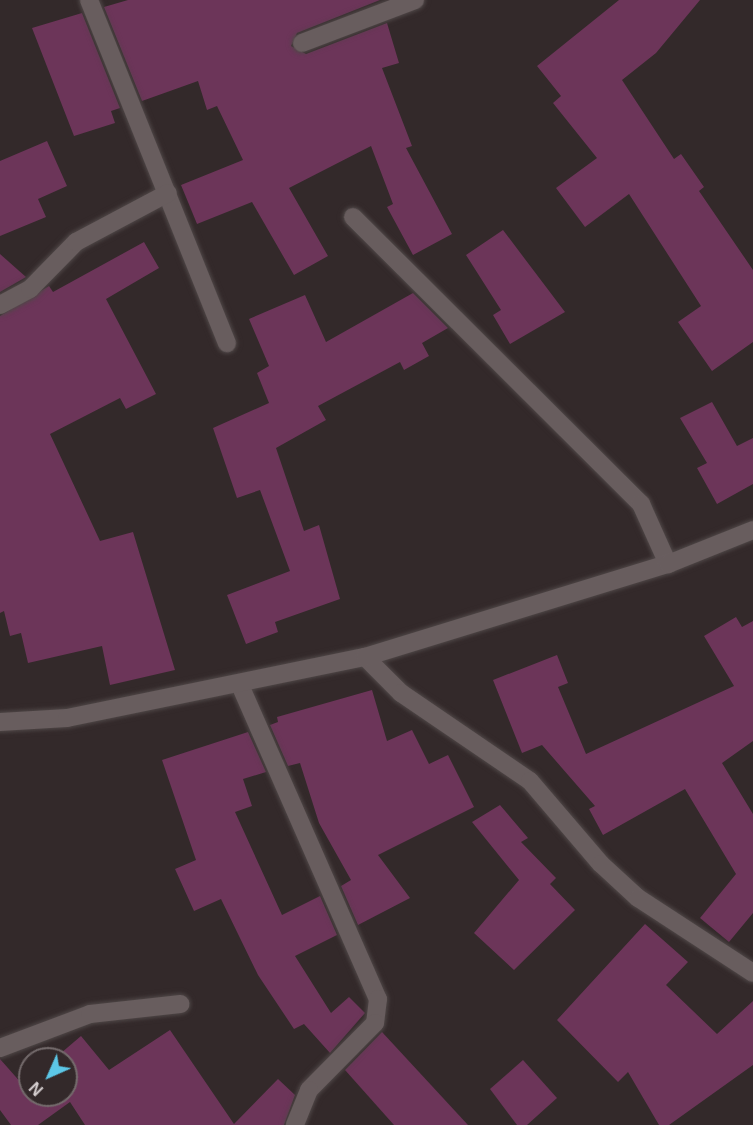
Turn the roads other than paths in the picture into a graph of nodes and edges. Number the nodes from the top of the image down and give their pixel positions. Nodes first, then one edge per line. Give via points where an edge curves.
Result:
1 (89, 0) edge
2 (415, 0) edge
3 (302, 43) dead end
4 (168, 193) junction
5 (353, 217) dead end
6 (0, 305) edge
7 (227, 343) dead end
8 (753, 530) edge
9 (668, 564) junction
10 (365, 657) junction
11 (240, 686) junction
12 (0, 722) edge
13 (753, 973) edge
14 (180, 1004) dead end
15 (0, 1048) edge
16 (295, 1125) edge

1 - 4 street
2 - 3 street
4 - 6 street via 76,242 30,289
4 - 7 street
5 - 9 street via 640,504
8 - 9 street
9 - 10 street
10 - 11 street
10 - 13 street via 401,693 530,782 601,864 638,898
11 - 12 street via 67,718
11 - 16 street via 378,999 375,1023 309,1090
14 - 15 street via 90,1014

